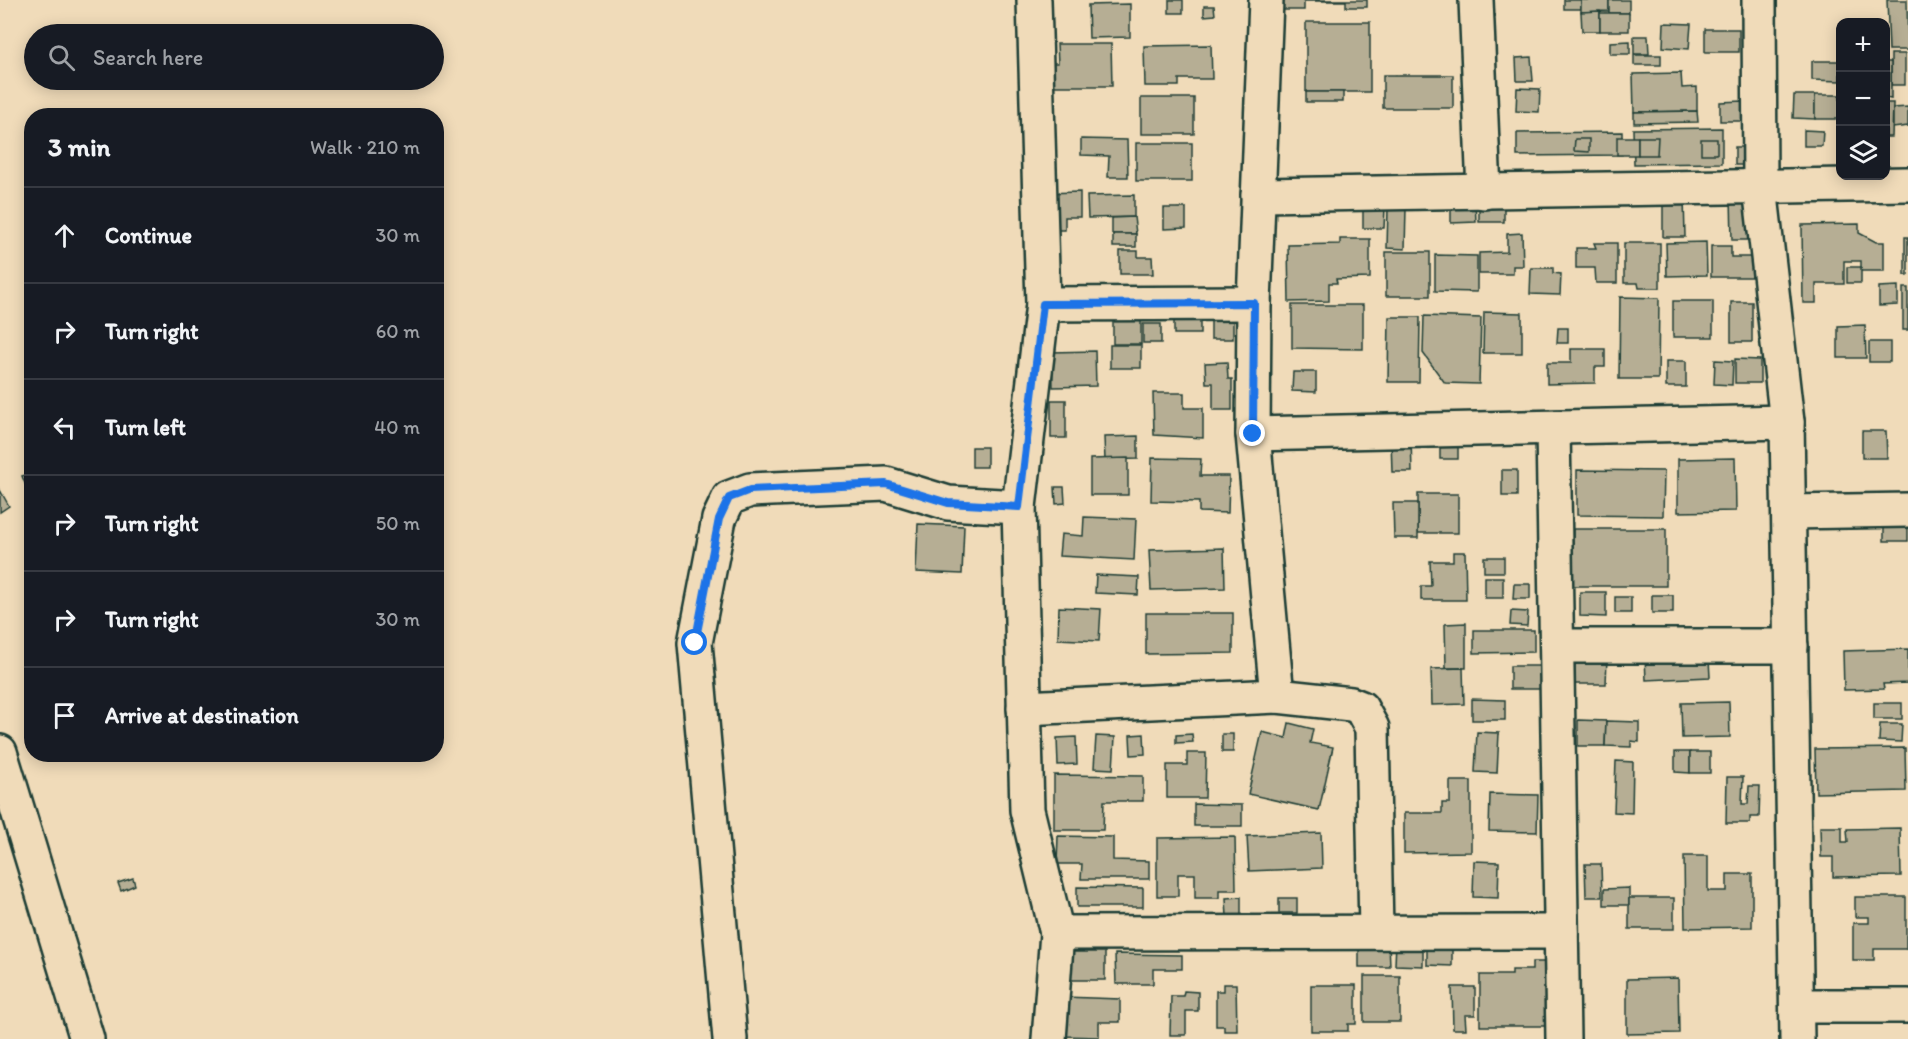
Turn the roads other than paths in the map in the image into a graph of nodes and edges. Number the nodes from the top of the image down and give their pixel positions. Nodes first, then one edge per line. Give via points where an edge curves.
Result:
1 (1034, 0) edge
2 (1266, 0) edge
3 (1476, 0) edge
4 (1759, 0) edge
5 (1908, 184) edge
6 (1761, 187) junction
7 (1484, 192) junction
8 (1258, 195) junction
9 (1254, 303) junction
10 (1043, 304) junction
11 (1787, 422) junction
12 (1554, 428) junction
13 (1253, 434) junction
14 (1019, 507) junction
15 (1908, 510) edge
16 (1789, 512) junction
17 (1557, 645) junction
18 (1791, 646) junction
19 (1277, 696) junction
20 (1024, 708) junction
21 (0, 752) edge
22 (1376, 931) junction
23 (1561, 932) junction
24 (1057, 933) junction
25 (1797, 1006) junction
26 (1908, 1006) edge
27 (87, 1039) edge
28 (730, 1039) edge
29 (1049, 1039) edge
30 (1563, 1039) edge
31 (1797, 1039) edge

1 - 10 street
2 - 8 street
3 - 7 street
4 - 6 street
5 - 6 street
6 - 7 street
6 - 11 street
7 - 8 street
8 - 9 street
9 - 10 street
9 - 13 street
10 - 14 street
11 - 12 street
11 - 16 street
12 - 13 street
12 - 17 street
13 - 19 street
14 - 20 street
14 - 28 street via 948,503 886,484 750,490 729,498 719,519 695,643
15 - 16 street
16 - 18 street
17 - 18 street
17 - 23 street
18 - 25 street
19 - 20 street
19 - 22 street via 1351,704 1367,716 1372,728
20 - 24 street via 1027,810
21 - 27 street
22 - 23 street
22 - 24 street
23 - 30 street
24 - 29 street
25 - 26 street
25 - 31 street

